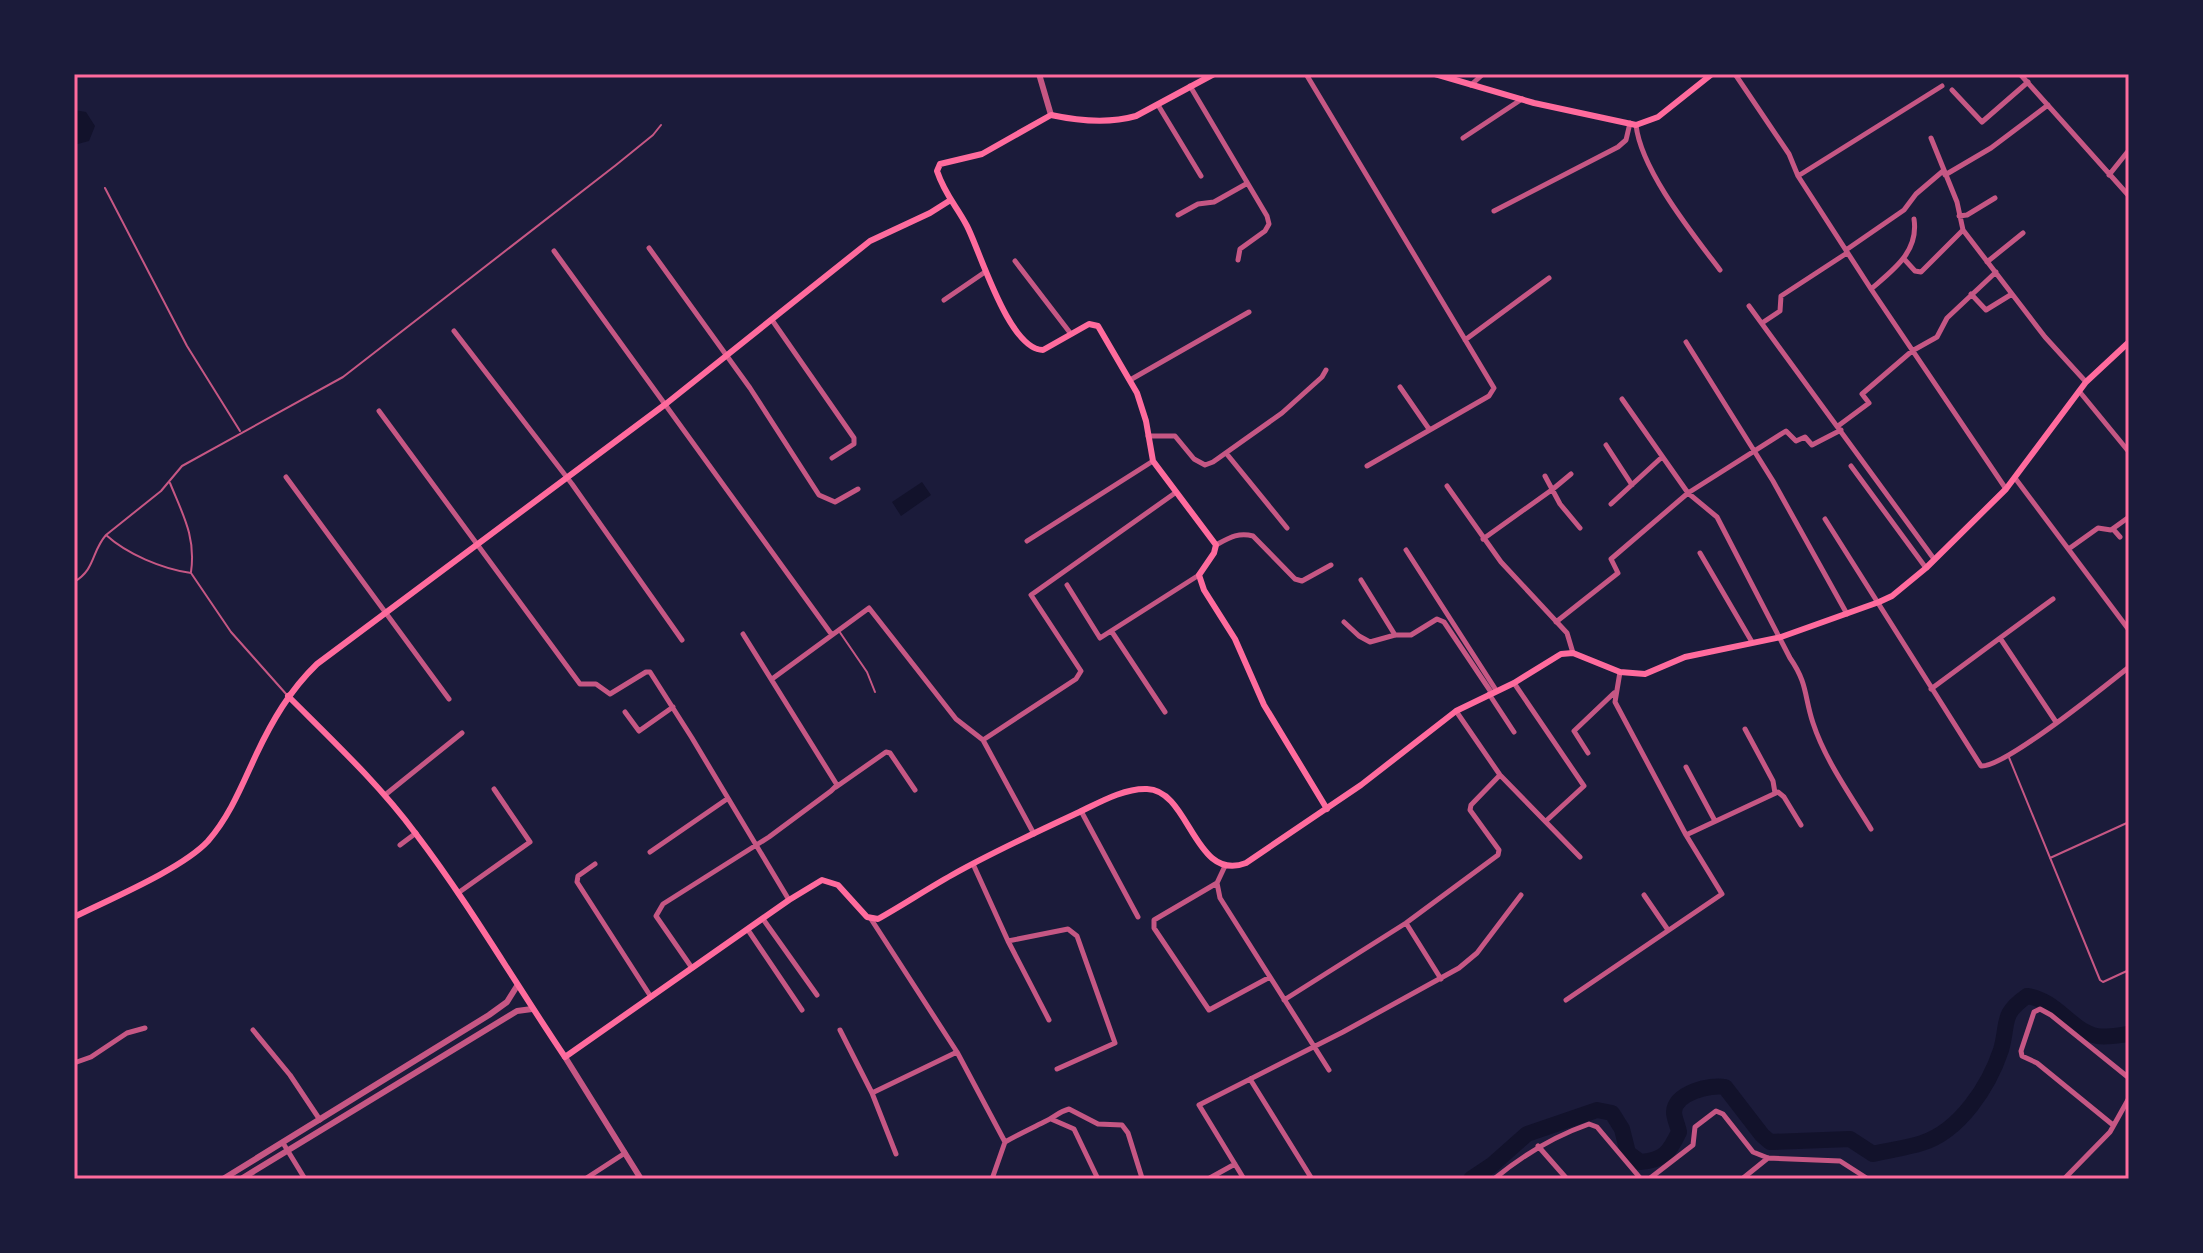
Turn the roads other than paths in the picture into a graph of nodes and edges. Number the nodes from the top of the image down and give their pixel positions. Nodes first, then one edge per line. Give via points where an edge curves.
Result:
1 (1039, 74) edge
2 (1214, 74) edge
3 (1306, 74) edge
4 (1435, 74) edge
5 (1483, 74) edge
6 (1712, 74) edge
7 (1735, 74) edge
8 (2020, 74) edge
9 (2028, 82) junction
10 (1470, 85) junction
11 (1190, 86) junction
12 (1942, 86) dead end
13 (1952, 90) dead end
14 (1522, 99) junction
15 (1158, 105) junction
16 (2048, 105) junction
17 (1051, 115) junction
18 (1633, 124) junction
19 (661, 125) dead end
20 (1463, 138) dead end
21 (1931, 138) dead end
22 (2129, 150) edge
23 (1944, 173) junction
24 (2109, 175) junction
25 (1201, 176) dead end
26 (1798, 176) junction
27 (1246, 184) junction
28 (105, 188) dead end
29 (2129, 196) edge
30 (1995, 198) dead end
31 (949, 201) junction
32 (1494, 211) dead end
33 (1178, 215) dead end
34 (1959, 216) junction
35 (1914, 219) dead end
36 (1963, 230) junction
37 (2023, 233) dead end
38 (649, 248) dead end
39 (554, 251) dead end
40 (1846, 252) junction
41 (1238, 260) dead end
42 (1905, 260) junction
43 (1015, 261) dead end
44 (1987, 262) junction
45 (1720, 270) dead end
46 (985, 272) junction
47 (1996, 272) junction
48 (1549, 278) dead end
49 (1871, 289) junction
50 (1971, 294) junction
51 (2012, 294) junction
52 (944, 300) dead end
53 (1749, 306) dead end
54 (1249, 312) dead end
55 (772, 320) junction
56 (1762, 323) junction
57 (454, 331) dead end
58 (1071, 334) junction
59 (1465, 340) junction
60 (1686, 342) dead end
61 (2129, 342) edge
62 (1912, 351) junction
63 (727, 357) junction
64 (1326, 370) dead end
65 (1130, 380) junction
66 (2086, 382) junction
67 (1400, 387) dead end
68 (2079, 391) junction
69 (1622, 399) dead end
70 (667, 403) junction
71 (379, 411) dead end
72 (1840, 428) junction
73 (1429, 429) junction
74 (241, 432) junction
75 (1148, 436) junction
76 (1606, 445) dead end
77 (1753, 450) junction
78 (2129, 452) edge
79 (1226, 453) junction
80 (1662, 457) junction
81 (832, 458) dead end
82 (1153, 461) junction
83 (1367, 466) dead end
84 (1851, 466) dead end
85 (1571, 474) dead end
86 (1545, 476) dead end
87 (286, 477) dead end
88 (567, 477) junction
89 (2015, 478) junction
90 (169, 481) junction
91 (1632, 485) junction
92 (1447, 486) dead end
93 (858, 489) dead end
94 (1553, 489) junction
95 (2006, 489) junction
96 (1175, 493) junction
97 (1688, 493) junction
98 (1611, 504) dead end
99 (2129, 517) edge
100 (1825, 519) dead end
101 (1287, 528) dead end
102 (1580, 528) dead end
103 (2113, 529) junction
104 (106, 535) junction
105 (2120, 537) dead end
106 (1483, 539) junction
107 (1027, 541) dead end
108 (478, 545) junction
109 (1216, 545) junction
110 (2070, 548) junction
111 (1406, 550) dead end
112 (1700, 553) dead end
113 (1934, 559) junction
114 (1331, 565) dead end
115 (1926, 568) junction
116 (191, 573) junction
117 (1199, 575) junction
118 (1361, 580) dead end
119 (74, 582) edge
120 (1067, 585) dead end
121 (2053, 599) dead end
122 (1879, 602) junction
123 (386, 612) junction
124 (1847, 614) junction
125 (1344, 622) dead end
126 (1556, 622) junction
127 (839, 630) junction
128 (2129, 630) edge
129 (1112, 632) junction
130 (743, 634) dead end
131 (832, 635) junction
132 (1395, 635) junction
133 (1781, 637) junction
134 (2000, 638) junction
135 (682, 640) dead end
136 (1752, 642) junction
137 (1573, 653) junction
138 (2129, 667) edge
139 (1620, 672) junction
140 (772, 679) junction
141 (1514, 683) junction
142 (1931, 689) junction
143 (875, 692) dead end
144 (1492, 692) junction
145 (1615, 693) junction
146 (288, 696) junction
147 (449, 699) dead end
148 (673, 707) junction
149 (1456, 711) junction
150 (625, 712) dead end
151 (1165, 712) dead end
152 (2056, 722) junction
153 (1745, 729) dead end
154 (1514, 732) dead end
155 (462, 733) dead end
156 (983, 740) junction
157 (1588, 753) dead end
158 (2008, 754) junction
159 (1686, 767) dead end
160 (1500, 775) junction
161 (835, 788) junction
162 (494, 789) dead end
163 (915, 790) dead end
164 (1775, 793) junction
165 (385, 795) junction
166 (727, 799) junction
167 (1327, 809) junction
168 (1081, 811) junction
169 (1546, 821) junction
170 (1715, 821) junction
171 (2129, 822) edge
172 (1801, 825) dead end
173 (1871, 829) dead end
174 (416, 833) junction
175 (1034, 834) junction
176 (1686, 835) junction
177 (400, 845) dead end
178 (756, 845) junction
179 (650, 852) dead end
180 (1580, 857) dead end
181 (2048, 859) junction
182 (595, 864) dead end
183 (973, 864) junction
184 (1225, 866) junction
185 (1217, 883) junction
186 (458, 893) junction
187 (1521, 895) dead end
188 (1644, 895) dead end
189 (789, 900) junction
190 (74, 917) edge
191 (1138, 917) dead end
192 (763, 919) junction
193 (871, 919) junction
194 (1406, 923) junction
195 (748, 930) junction
196 (1668, 930) junction
197 (1008, 941) junction
198 (692, 968) junction
199 (2129, 970) edge
200 (1270, 977) junction
201 (1441, 979) junction
202 (517, 986) junction
203 (817, 995) dead end
204 (651, 997) junction
205 (1284, 1000) junction
206 (1566, 1000) dead end
207 (532, 1009) junction
208 (802, 1010) dead end
209 (1049, 1020) dead end
210 (145, 1028) dead end
211 (253, 1030) dead end
212 (840, 1030) dead end
213 (1314, 1046) junction
214 (957, 1052) junction
215 (565, 1057) junction
216 (74, 1063) edge
217 (1057, 1069) dead end
218 (1329, 1070) dead end
219 (2129, 1078) edge
220 (1250, 1079) junction
221 (872, 1093) junction
222 (2129, 1098) edge
223 (2124, 1106) junction
224 (2129, 1112) edge
225 (1051, 1119) junction
226 (320, 1120) junction
227 (2113, 1125) junction
228 (1005, 1142) junction
229 (283, 1143) junction
230 (1538, 1146) junction
231 (287, 1151) junction
232 (625, 1153) junction
233 (896, 1154) dead end
234 (1768, 1158) junction
235 (1235, 1164) junction
236 (1142, 1178) edge
237 (1495, 1178) edge
238 (223, 1179) edge
239 (241, 1179) edge
240 (305, 1179) edge
241 (585, 1179) edge
242 (641, 1179) edge
243 (992, 1179) edge
244 (1098, 1179) edge
245 (1208, 1179) edge
246 (1244, 1179) edge
247 (1312, 1179) edge
248 (1567, 1179) edge
249 (1641, 1179) edge
250 (1649, 1179) edge
251 (1742, 1179) edge
252 (1868, 1179) edge
253 (2064, 1179) edge

1 - 17 street
2 - 11 main road
3 - 59 street
4 - 10 main road
5 - 10 street
6 - 18 main road via 1658,117
7 - 26 street
8 - 9 street
9 - 13 street via 1982,122
9 - 16 street
10 - 14 main road
11 - 15 main road
11 - 27 street
12 - 26 street
14 - 18 main road
14 - 20 street
15 - 17 main road via 1122,120
15 - 25 street
16 - 23 street via 1991,148
16 - 24 street
17 - 31 main road via 982,154 940,164 937,171
18 - 32 street via 1618,147
18 - 45 street via 1651,169
19 - 74 lane via 343,377
21 - 23 street
22 - 24 street
23 - 34 street
23 - 40 street
24 - 29 street
26 - 40 street
27 - 33 street
27 - 41 street via 1269,224 1240,249
28 - 74 lane via 187,346
30 - 34 street
31 - 46 main road via 968,227
31 - 55 main road via 870,241
34 - 36 street
35 - 42 street
36 - 42 street via 1921,272
36 - 44 street
37 - 44 street
38 - 63 street
39 - 70 street
40 - 49 street
40 - 56 street via 1781,296 1780,311
42 - 49 street
43 - 58 street
44 - 47 street
46 - 52 street
46 - 58 main road via 1004,312 1032,347 1043,350
47 - 50 street
47 - 51 street
48 - 59 street
49 - 62 street
50 - 51 street via 1986,310
50 - 62 street via 1937,337
51 - 66 street
53 - 56 street
54 - 65 street
55 - 63 main road
55 - 81 street via 854,438 854,444
56 - 72 street
57 - 88 street
58 - 65 main road via 1089,324 1098,326
59 - 73 street via 1492,381 1492,393
60 - 77 street
61 - 66 main road
62 - 72 street via 1862,394 1869,403
62 - 95 street
63 - 70 main road
63 - 93 street via 819,495 835,502
64 - 79 street via 1282,413
65 - 75 main road
66 - 68 main road
67 - 73 street
68 - 78 street
68 - 89 main road
69 - 80 street
70 - 88 main road
70 - 131 street
71 - 108 street
72 - 77 street via 1812,445 1786,431
72 - 113 street
73 - 83 street
74 - 90 lane via 182,466
75 - 79 street via 1175,436 1205,465
75 - 82 main road
76 - 91 street
77 - 97 street
77 - 124 street
79 - 101 street
80 - 91 street
80 - 97 street
82 - 96 main road
82 - 107 street
84 - 115 street
85 - 94 street
86 - 94 street
87 - 123 street
88 - 108 main road
88 - 135 street
89 - 95 main road
89 - 110 street
90 - 104 lane
90 - 116 lane via 192,539
91 - 98 street
92 - 106 street
94 - 102 street
94 - 106 street
95 - 113 main road
96 - 109 main road
96 - 156 street via 1031,595 1081,671
97 - 126 street via 1610,559 1617,573
97 - 133 street via 1717,517
99 - 103 street
100 - 122 street
103 - 105 street
103 - 110 street via 2098,528
104 - 116 lane via 134,553
104 - 119 lane via 91,568
106 - 126 street
108 - 123 main road
108 - 148 street via 580,684 596,684 610,694 650,672
109 - 114 street via 1243,533 1253,536 1302,581
109 - 117 main road
110 - 128 street
111 - 144 street
112 - 136 street
113 - 115 main road
115 - 122 main road
116 - 146 lane via 231,632
117 - 129 street
117 - 167 main road via 1264,705
118 - 132 street
120 - 129 street via 1100,638
121 - 134 street
122 - 124 main road
122 - 142 street
123 - 146 main road via 317,664
123 - 147 street
124 - 133 main road
125 - 132 street via 1370,642
126 - 137 street via 1567,633
127 - 131 street
127 - 143 lane
127 - 156 street via 869,608 956,719
129 - 151 street
130 - 140 street
131 - 140 street
132 - 144 street via 1411,635 1437,619 1444,622
133 - 136 main road
133 - 173 street via 1803,677 1813,724
134 - 142 street
134 - 152 street
136 - 139 main road via 1685,657 1645,674
137 - 139 main road
137 - 141 main road via 1561,654
138 - 152 street
139 - 145 street
140 - 161 street via 836,781
141 - 144 main road
141 - 169 street via 1584,786
142 - 158 street via 1981,766
144 - 149 main road
144 - 154 street
145 - 157 street via 1574,731
145 - 176 street via 1615,702
146 - 165 main road
146 - 190 main road via 237,798 207,842 172,867
148 - 150 street via 639,731
148 - 166 street
149 - 160 street
149 - 167 main road
152 - 158 street
153 - 164 street
155 - 165 street
156 - 175 street
158 - 181 lane
159 - 170 street
160 - 169 street
160 - 194 street via 1470,810 1498,855
161 - 163 street via 886,752
161 - 178 street
162 - 186 street via 530,842
164 - 170 street
164 - 172 street via 1784,797
165 - 174 main road
166 - 178 street
166 - 179 street
167 - 184 main road via 1246,863
168 - 175 main road
168 - 184 main road via 1129,791 1159,792
168 - 191 street
169 - 180 street
170 - 176 street
171 - 181 lane
174 - 177 street
174 - 186 main road
175 - 183 main road
176 - 196 street via 1722,894
178 - 189 street
178 - 198 street via 663,904 656,916
181 - 199 lane via 2100,980
182 - 204 street via 577,882
183 - 193 main road
183 - 197 street
184 - 185 street
185 - 200 street via 1220,898
185 - 200 street via 1154,920 1154,928 1209,1010
186 - 202 main road
187 - 201 street via 1477,953
188 - 196 street
189 - 192 main road
189 - 193 main road via 828,880
192 - 195 main road
192 - 203 street
193 - 214 street
194 - 201 street
194 - 205 street
195 - 198 main road
195 - 208 street
196 - 206 street
197 - 209 street
197 - 217 street via 1068,929 1077,936 1115,1043
198 - 204 main road
200 - 205 street
201 - 213 street
202 - 207 main road
202 - 226 street via 489,1015
204 - 215 main road
205 - 213 street
207 - 215 main road
207 - 231 street via 517,1011
210 - 216 street
211 - 226 street
212 - 221 street
213 - 218 street
213 - 220 street
214 - 221 street
214 - 228 street
215 - 232 street
219 - 227 street via 2051,1015 2034,1012 2022,1056
220 - 235 street via 1199,1105
220 - 247 street
221 - 233 street
222 - 223 street
223 - 224 street
223 - 227 street
225 - 228 street
225 - 236 street via 1069,1109 1098,1124 1122,1125
225 - 244 street via 1074,1129
226 - 229 street
227 - 253 street
228 - 243 street
229 - 231 street
229 - 238 street
230 - 237 street
230 - 248 street
230 - 249 street via 1589,1124
231 - 239 street
231 - 240 street
232 - 241 street
232 - 242 street
234 - 250 street via 1753,1152 1716,1111 1695,1127 1693,1145
234 - 251 street
234 - 252 street via 1840,1161
235 - 245 street
235 - 246 street

